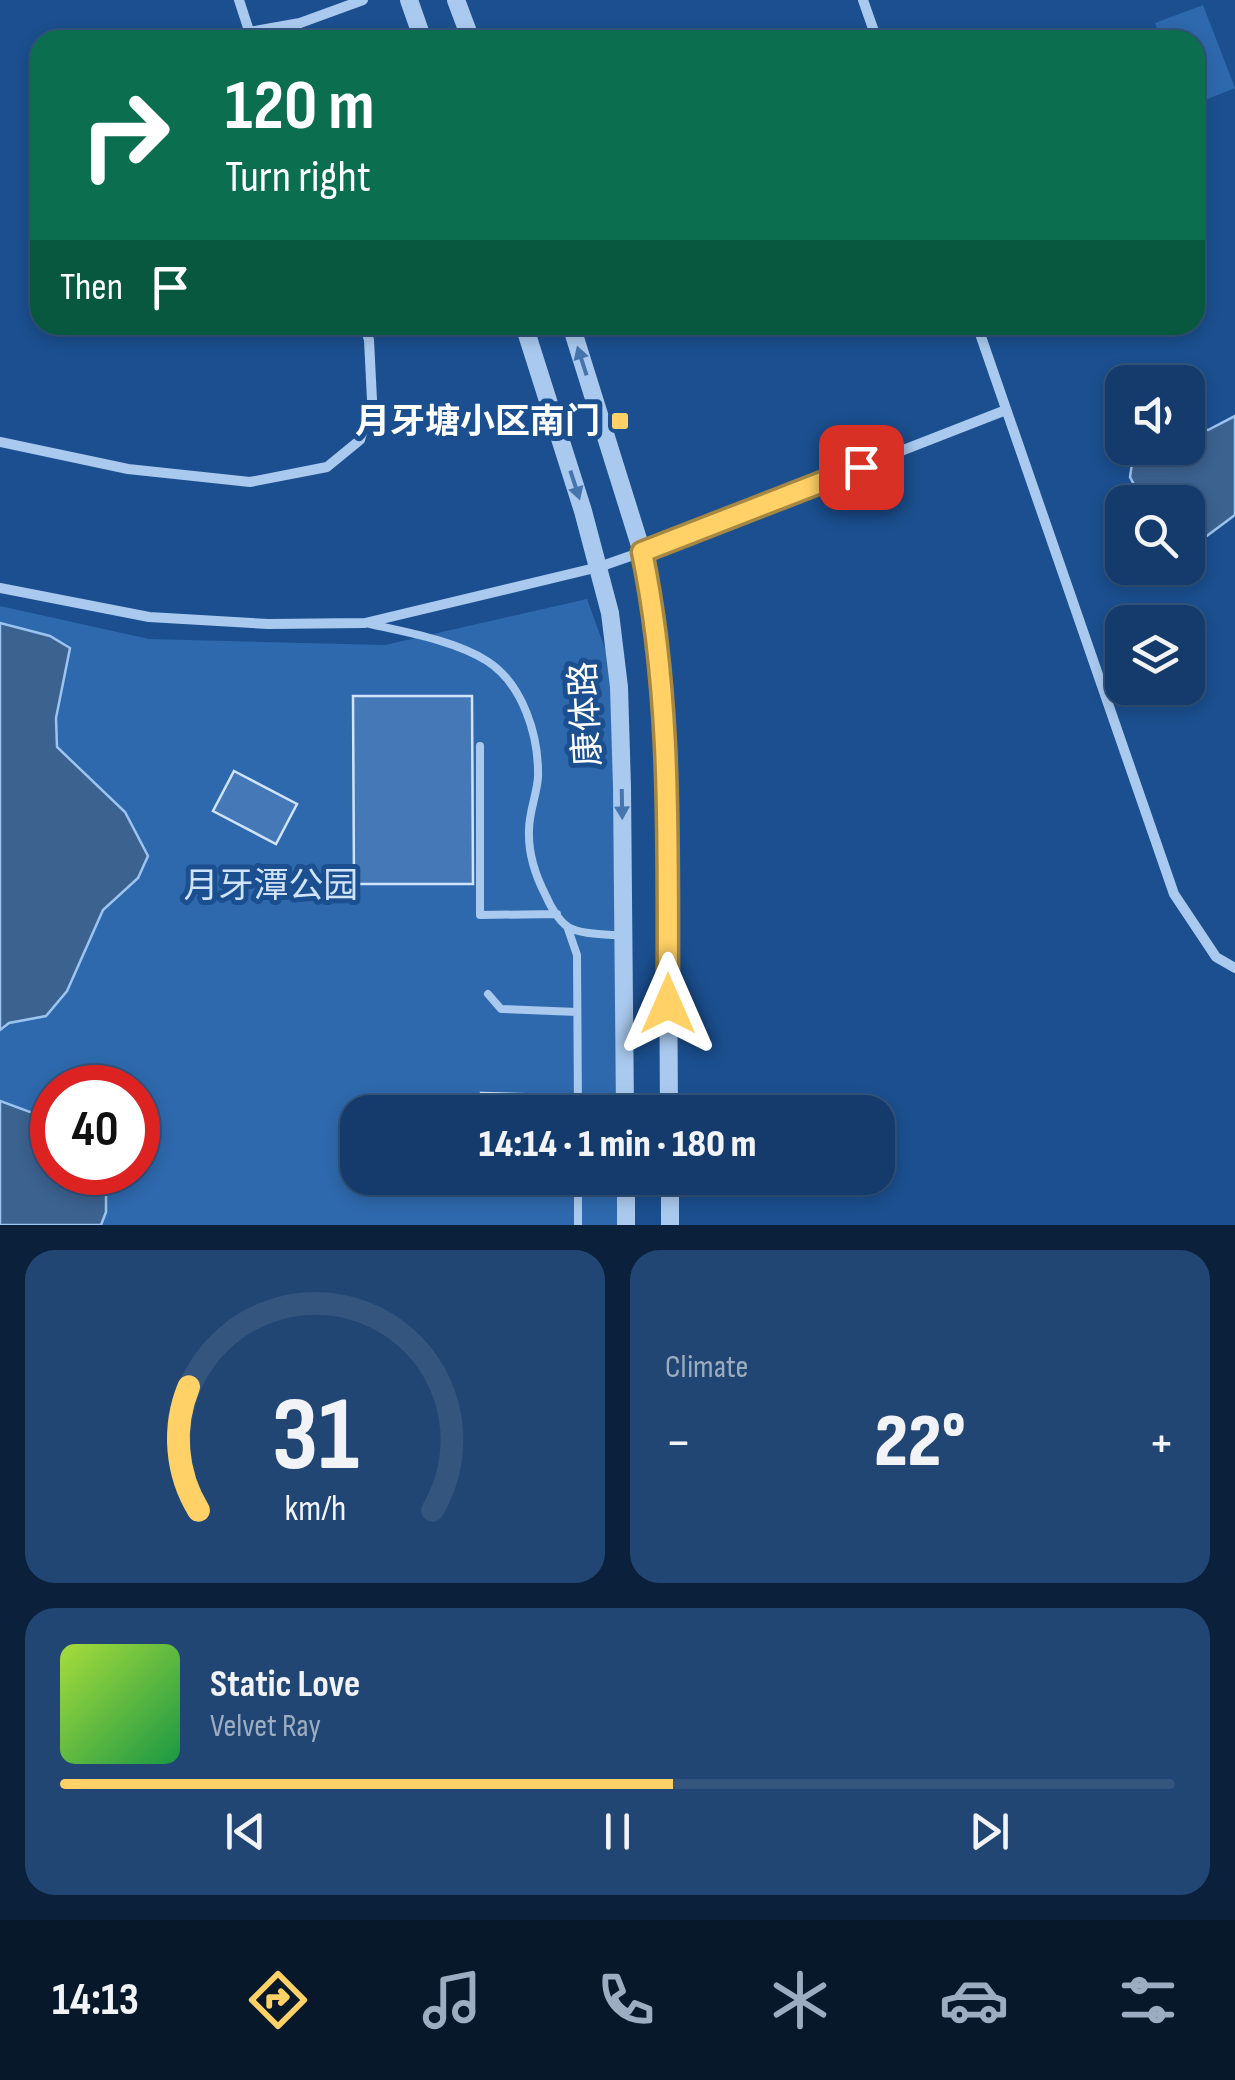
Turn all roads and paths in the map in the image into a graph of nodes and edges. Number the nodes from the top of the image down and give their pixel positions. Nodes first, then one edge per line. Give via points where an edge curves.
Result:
1 (239, 0) edge
2 (364, 0) edge
3 (409, 0) edge
4 (456, 0) edge
5 (864, 0) edge
6 (249, 30) edge
7 (276, 30) edge
8 (420, 30) edge
9 (466, 30) edge
10 (874, 30) edge
11 (368, 335) edge
12 (527, 335) edge
13 (574, 335) edge
14 (980, 335) edge
15 (1006, 410) junction
16 (0, 442) edge
17 (642, 552) junction
18 (599, 567) junction
19 (0, 588) edge
20 (366, 623) junction
21 (480, 746) dead end
22 (557, 914) junction
23 (568, 926) junction
24 (624, 936) junction
25 (1235, 968) edge
26 (488, 994) dead end
27 (577, 1012) junction
28 (578, 1095) edge
29 (625, 1095) edge
30 (669, 1095) edge
31 (578, 1195) edge
32 (626, 1195) edge
33 (670, 1195) edge
34 (578, 1225) edge
35 (626, 1225) edge
36 (670, 1225) edge

1 - 6 street
2 - 7 street
3 - 8 street
4 - 9 street
5 - 10 street
11 - 16 street via 372,400 360,440 327,467 250,482 128,469
12 -> 18 street, 康体路
17 -> 13 street
14 - 15 street
15 - 17 street
15 - 25 street via 1174,894 1216,957
17 - 18 street
17 - 30 street via 663,684
18 - 20 street
18 -> 24 street, 康体路 via 619,687
19 - 20 street via 149,617
20 - 22 lane via 488,662 517,690 537,753 528,829 533,872
21 - 22 lane via 480,915
22 - 23 lane
23 - 24 lane
23 - 27 lane via 577,955
24 - 29 street, 康体路
26 - 27 lane via 500,1009
27 - 28 lane
31 - 34 lane
32 - 35 street
33 - 36 street

